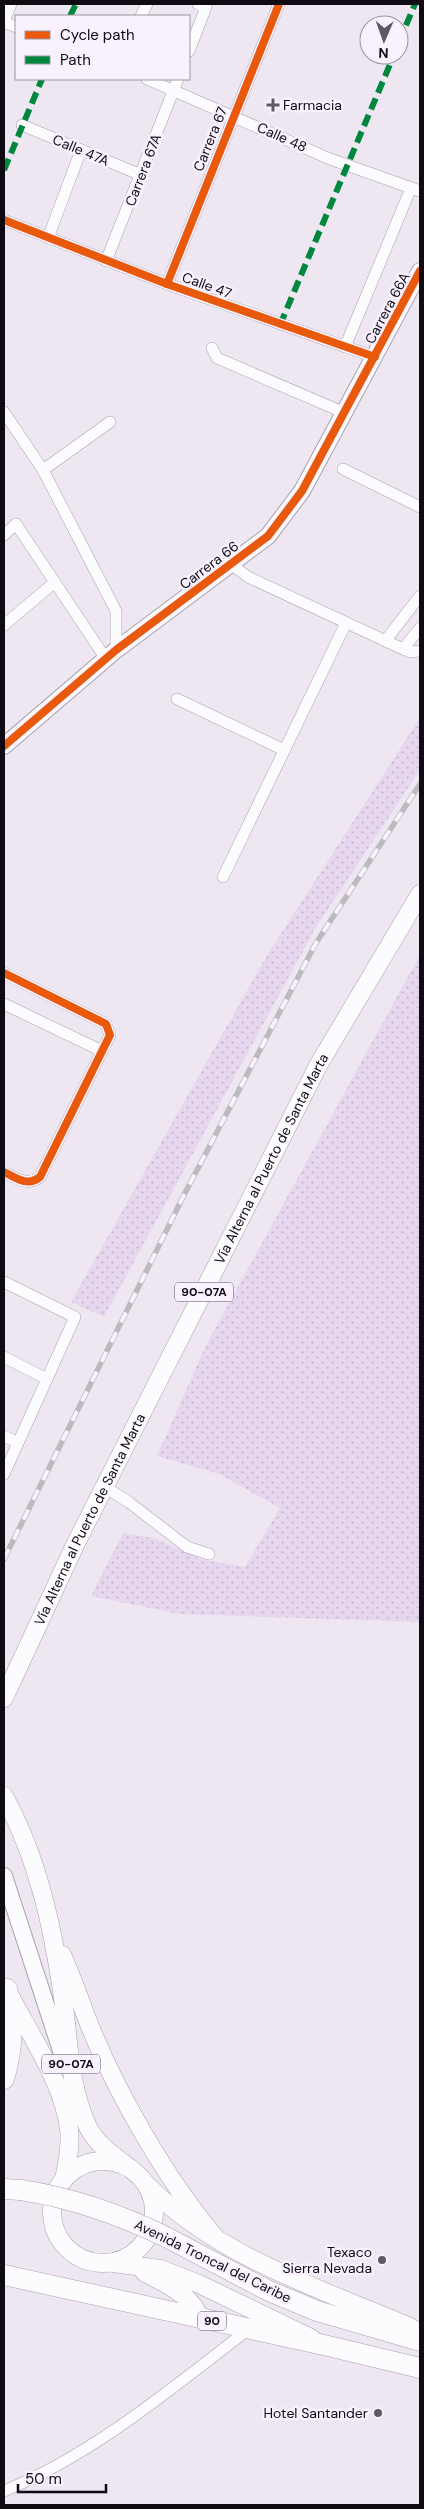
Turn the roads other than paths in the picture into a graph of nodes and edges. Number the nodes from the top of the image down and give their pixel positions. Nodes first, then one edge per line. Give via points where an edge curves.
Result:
1 (11, 4) edge
2 (279, 4) edge
3 (202, 5) edge
4 (4, 21) edge
5 (190, 47) edge
6 (149, 80) edge
7 (178, 80) edge
8 (174, 90) junction
9 (233, 115) junction
10 (22, 125) dead end
11 (81, 150) junction
12 (141, 175) junction
13 (416, 190) edge
14 (4, 220) edge
15 (48, 238) junction
16 (106, 261) junction
17 (420, 272) edge
18 (166, 284) junction
19 (345, 347) junction
20 (212, 348) dead end
21 (375, 357) junction
22 (4, 412) edge
23 (345, 413) junction
24 (110, 422) dead end
25 (343, 469) dead end
26 (43, 470) junction
27 (420, 507) edge
28 (4, 535) edge
29 (231, 564) junction
30 (55, 582) junction
31 (420, 596) edge
32 (346, 623) junction
33 (4, 625) edge
34 (420, 628) edge
35 (385, 641) junction
36 (403, 650) junction
37 (420, 651) edge
38 (111, 654) junction
39 (177, 699) dead end
40 (4, 746) edge
41 (284, 750) junction
42 (223, 877) dead end
43 (420, 894) edge
44 (4, 973) edge
45 (4, 1004) edge
46 (102, 1051) junction
47 (4, 1172) edge
48 (4, 1282) edge
49 (4, 1357) edge
50 (47, 1379) junction
51 (4, 1436) edge
52 (18, 1443) junction
53 (4, 1474) edge
54 (105, 1487) junction
55 (209, 1554) dead end
56 (4, 1698) edge
57 (4, 1796) edge
58 (4, 1819) edge
59 (23, 1834) junction
60 (4, 1876) edge
61 (54, 1938) junction
62 (5, 1986) edge
63 (4, 2079) edge
64 (67, 2090) junction
65 (131, 2169) junction
66 (64, 2179) junction
67 (146, 2184) junction
68 (12, 2190) edge
69 (214, 2236) junction
70 (113, 2263) junction
71 (134, 2266) junction
72 (4, 2275) edge
73 (200, 2319) junction
74 (249, 2329) junction
75 (420, 2334) edge
76 (420, 2341) edge
77 (324, 2345) junction
78 (420, 2368) edge
79 (4, 2491) edge

1 - 4 street
2 - 9 street, Carrera 67
3 - 5 street
6 - 8 street, Calle 48
7 - 8 street, Carrera 67A
8 - 9 street, Calle 48
8 - 12 street, Carrera 67A
9 - 13 street, Calle 48 via 330,159
9 - 18 street, Carrera 67
10 - 11 street, Calle 47A
11 - 12 street, Calle 47A
11 - 15 street
12 - 16 street, Carrera 67A
13 - 19 street
14 - 15 street, Calle 47
15 - 16 street, Calle 47
16 - 18 street, Calle 47
17 - 21 street, Carrera 66A
18 - 19 street, Calle 47
19 - 21 street, Calle 47
20 - 23 street via 218,358
21 - 23 street, Carrera 66
22 - 26 street
23 - 29 street, Carrera 66 via 302,491 268,536
24 - 26 street
25 - 27 street
26 - 38 street via 116,611
28 - 30 street via 16,524
29 - 32 street via 248,577
29 - 38 street, Carrera 66
30 - 33 street
30 - 38 street
31 - 35 street
32 - 35 street
32 - 41 street
34 - 36 street
35 - 36 street
36 - 37 street
38 - 40 street, Carrera 66
39 - 41 street
41 - 42 street
43 - 54 main road, Vía Alterna al Puerto de Santa Marta / 90-07A via 319,1064
44 - 46 street via 106,1024 110,1035
45 - 46 street
46 - 47 street via 40,1178 23,1182
48 - 50 street via 75,1317
49 - 50 street
50 - 52 street
51 - 52 street
52 - 53 street
54 - 55 street via 187,1547
54 - 56 main road, Vía Alterna al Puerto de Santa Marta / 90-07A
57 - 59 main road, 90-07A
58 - 59 main road
59 - 61 main road, 90-07A
60 - 64 street via 48,2012
61 - 64 main road, 90-07A
61 - 69 main road via 91,2029 122,2093 181,2192
62 - 63 highway via 13,2026 11,2057
62 - 64 main road, 90-07A
64 - 65 main road, 90-07A via 103,2148
64 - 66 main road, 90-07A via 69,2155
65 - 66 main road via 103,2161 88,2163
65 - 67 main road
66 - 70 main road via 52,2208 59,2238 68,2250 82,2259
67 - 69 main road via 190,2223
67 - 70 main road via 153,2199 155,2216 151,2232 129,2257
68 - 76 highway, Avenida Troncal del Caribe, bridge via 55,2195 95,2206 317,2311
69 - 75 main road via 289,2276
70 - 71 main road
71 - 73 main road via 187,2297
71 - 77 main road via 160,2269 199,2284
72 - 73 highway, 90
73 - 74 highway, 90
74 - 77 highway, 90
74 - 79 street via 96,2442 64,2462
77 - 78 highway, 90

